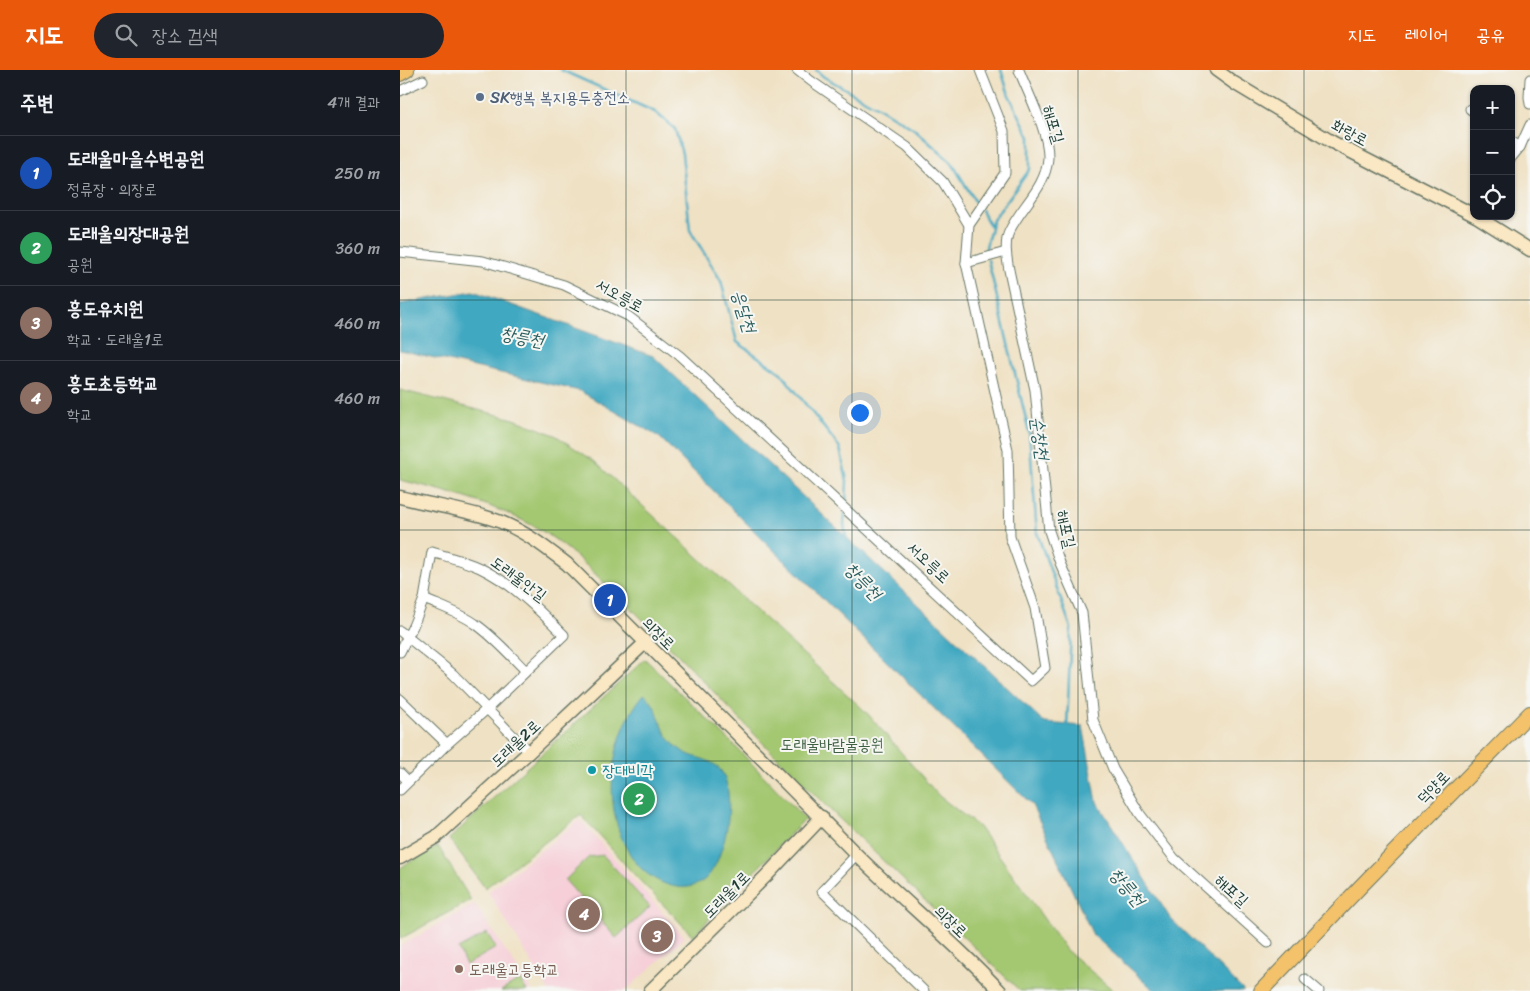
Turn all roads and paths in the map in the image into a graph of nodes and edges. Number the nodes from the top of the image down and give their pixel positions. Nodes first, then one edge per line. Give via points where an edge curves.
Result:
1 (407, 70) edge
2 (797, 70) edge
3 (980, 70) edge
4 (1019, 70) edge
5 (1216, 70) edge
6 (400, 74) edge
7 (1530, 79) edge
8 (423, 80) dead end
9 (400, 91) edge
10 (1530, 104) edge
11 (1530, 125) edge
12 (1515, 144) edge
13 (1520, 147) junction
14 (1515, 153) edge
15 (1470, 211) edge
16 (1485, 220) edge
17 (970, 222) junction
18 (1530, 250) edge
19 (400, 252) edge
20 (1003, 253) junction
21 (970, 262) junction
22 (401, 500) edge
23 (424, 599) junction
24 (404, 634) edge
25 (646, 642) junction
26 (400, 652) edge
27 (526, 671) junction
28 (400, 699) edge
29 (487, 709) junction
30 (1530, 712) edge
31 (447, 744) junction
32 (529, 752) junction
33 (400, 773) edge
34 (408, 781) junction
35 (400, 790) edge
36 (822, 817) junction
37 (857, 854) junction
38 (400, 858) edge
39 (1268, 943) dead end
40 (1306, 979) dead end
41 (650, 991) edge
42 (924, 991) edge
43 (1000, 991) edge
44 (1262, 991) edge
45 (1319, 991) edge

1 - 6 main road
2 - 17 street via 907,147 943,182
3 - 17 street via 1004,131 1005,173
4 - 20 street, 해포길 via 1044,131 1048,158 1042,182 1008,234
5 - 15 street, 화랑로 via 1332,142
7 - 10 street
8 - 9 street
11 - 13 street
12 - 13 street
13 - 14 street
16 - 18 street, 화랑로
17 - 21 street, 서오릉로
19 - 21 street, 서오릉로 via 483,260 564,284 628,316 680,356 1032,680 1045,668 1035,608 1010,537 1008,450
20 - 21 street
20 - 39 street, 해포길 via 1035,390 1049,531 1082,613 1093,720 1113,770 1140,814 1174,858
22 - 25 street, 의장로 via 480,515 533,538 567,564
23 - 24 street, 도래울안길
23 - 27 street via 476,624
23 - 27 street, 도래울안길 via 432,552 495,576 529,600 564,635
24 - 26 street, 도래울안길
24 - 29 street via 453,674
25 - 32 street, 도래울2로
25 - 36 street, 의장로
27 - 29 street, 도래울안길
28 - 31 street
29 - 31 street, 도래울안길
29 - 32 street
30 - 44 main road, 덕양로
31 - 34 street, 도래울안길
32 - 38 street, 도래울2로 via 436,837
33 - 34 street
34 - 35 street, 도래울안길
36 - 37 street, 의장로
36 - 41 street, 도래울1로
37 - 42 street via 822,891
37 - 43 street, 의장로
40 - 45 street

